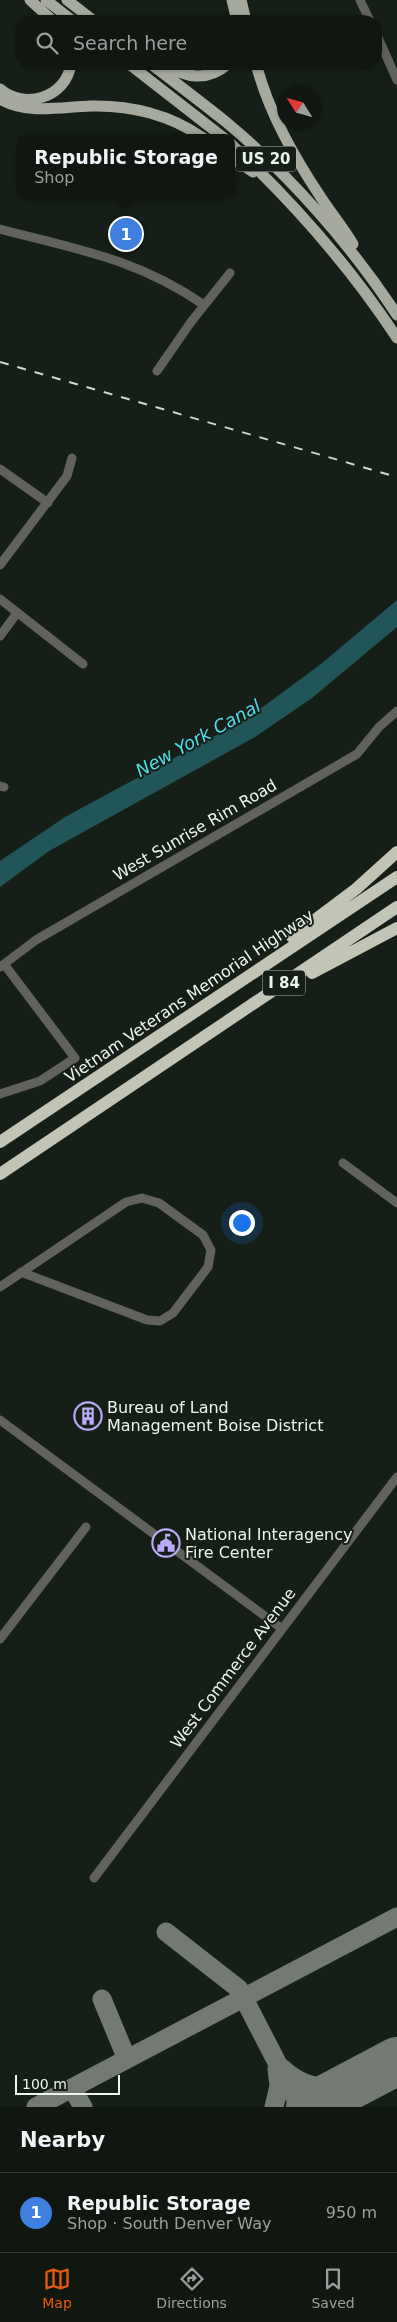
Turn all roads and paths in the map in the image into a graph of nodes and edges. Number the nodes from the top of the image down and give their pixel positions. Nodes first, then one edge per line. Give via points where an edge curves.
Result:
1 (30, 0) edge
2 (46, 0) edge
3 (67, 0) edge
4 (232, 0) edge
5 (242, 0) edge
6 (360, 0) edge
7 (46, 15) edge
8 (65, 15) edge
9 (86, 15) edge
10 (236, 15) edge
11 (245, 15) edge
12 (367, 15) edge
13 (382, 46) edge
14 (69, 70) edge
15 (137, 70) edge
16 (158, 70) edge
17 (173, 70) edge
18 (221, 70) edge
19 (258, 70) edge
20 (397, 80) edge
21 (0, 88) edge
22 (0, 99) edge
23 (198, 134) edge
24 (219, 134) edge
25 (235, 148) edge
26 (235, 160) edge
27 (285, 195) junction
28 (0, 229) edge
29 (366, 270) junction
30 (230, 273) dead end
31 (204, 305) junction
32 (397, 315) edge
33 (397, 338) edge
34 (157, 371) dead end
35 (72, 458) dead end
36 (0, 469) edge
37 (48, 503) junction
38 (0, 565) edge
39 (0, 599) edge
40 (17, 614) junction
41 (0, 636) edge
42 (83, 664) dead end
43 (397, 712) edge
44 (397, 852) edge
45 (397, 877) edge
46 (397, 907) edge
47 (397, 928) edge
48 (2, 965) edge
49 (171, 1059) junction
50 (89, 1082) junction
51 (0, 1094) edge
52 (0, 1142) edge
53 (343, 1163) dead end
54 (0, 1174) edge
55 (397, 1203) edge
56 (21, 1272) junction
57 (0, 1286) edge
58 (0, 1420) edge
59 (397, 1477) edge
60 (86, 1528) dead end
61 (282, 1628) junction
62 (0, 1639) edge
63 (94, 1878) dead end

1 - 7 main road
2 - 8 main road
3 - 9 main road
4 - 10 main road
5 - 11 main road
6 - 12 street
13 - 20 street
14 - 21 main road via 58,88 36,100 16,98
15 - 24 main road, US 20
16 - 29 main road, US 20 via 227,123 282,175
17 - 18 main road via 193,77 208,76
19 - 29 main road via 280,129
22 - 23 main road via 27,108 94,106 142,110 187,126
25 - 27 main road, US 20
26 - 27 main road
27 - 33 main road, US 20 via 356,278
28 - 31 street via 127,263
29 - 32 main road, US 20
30 - 31 street
31 - 34 street
35 - 37 street via 67,476
36 - 37 street
37 - 38 street
39 - 40 street
40 - 41 street
40 - 42 street
43 - 48 street, West Sunrise Rim Road via 379,727 357,754 36,940
44 - 50 highway via 356,889 299,932
45 - 50 highway, Vietnam Veterans Memorial Highway / I 84
46 - 49 highway, I 84
47 - 49 highway via 326,965
48 - 51 street via 75,1058 40,1081
49 - 54 highway, I 84
50 - 52 highway, Vietnam Veterans Memorial Highway / I 84
53 - 55 street
56 - 56 street via 147,1320 160,1321 173,1313 208,1267 211,1250 203,1235 159,1203 142,1198 126,1202
56 - 57 street
58 - 61 street
59 - 61 street, West Commerce Avenue
60 - 62 street
61 - 63 street, West Commerce Avenue

